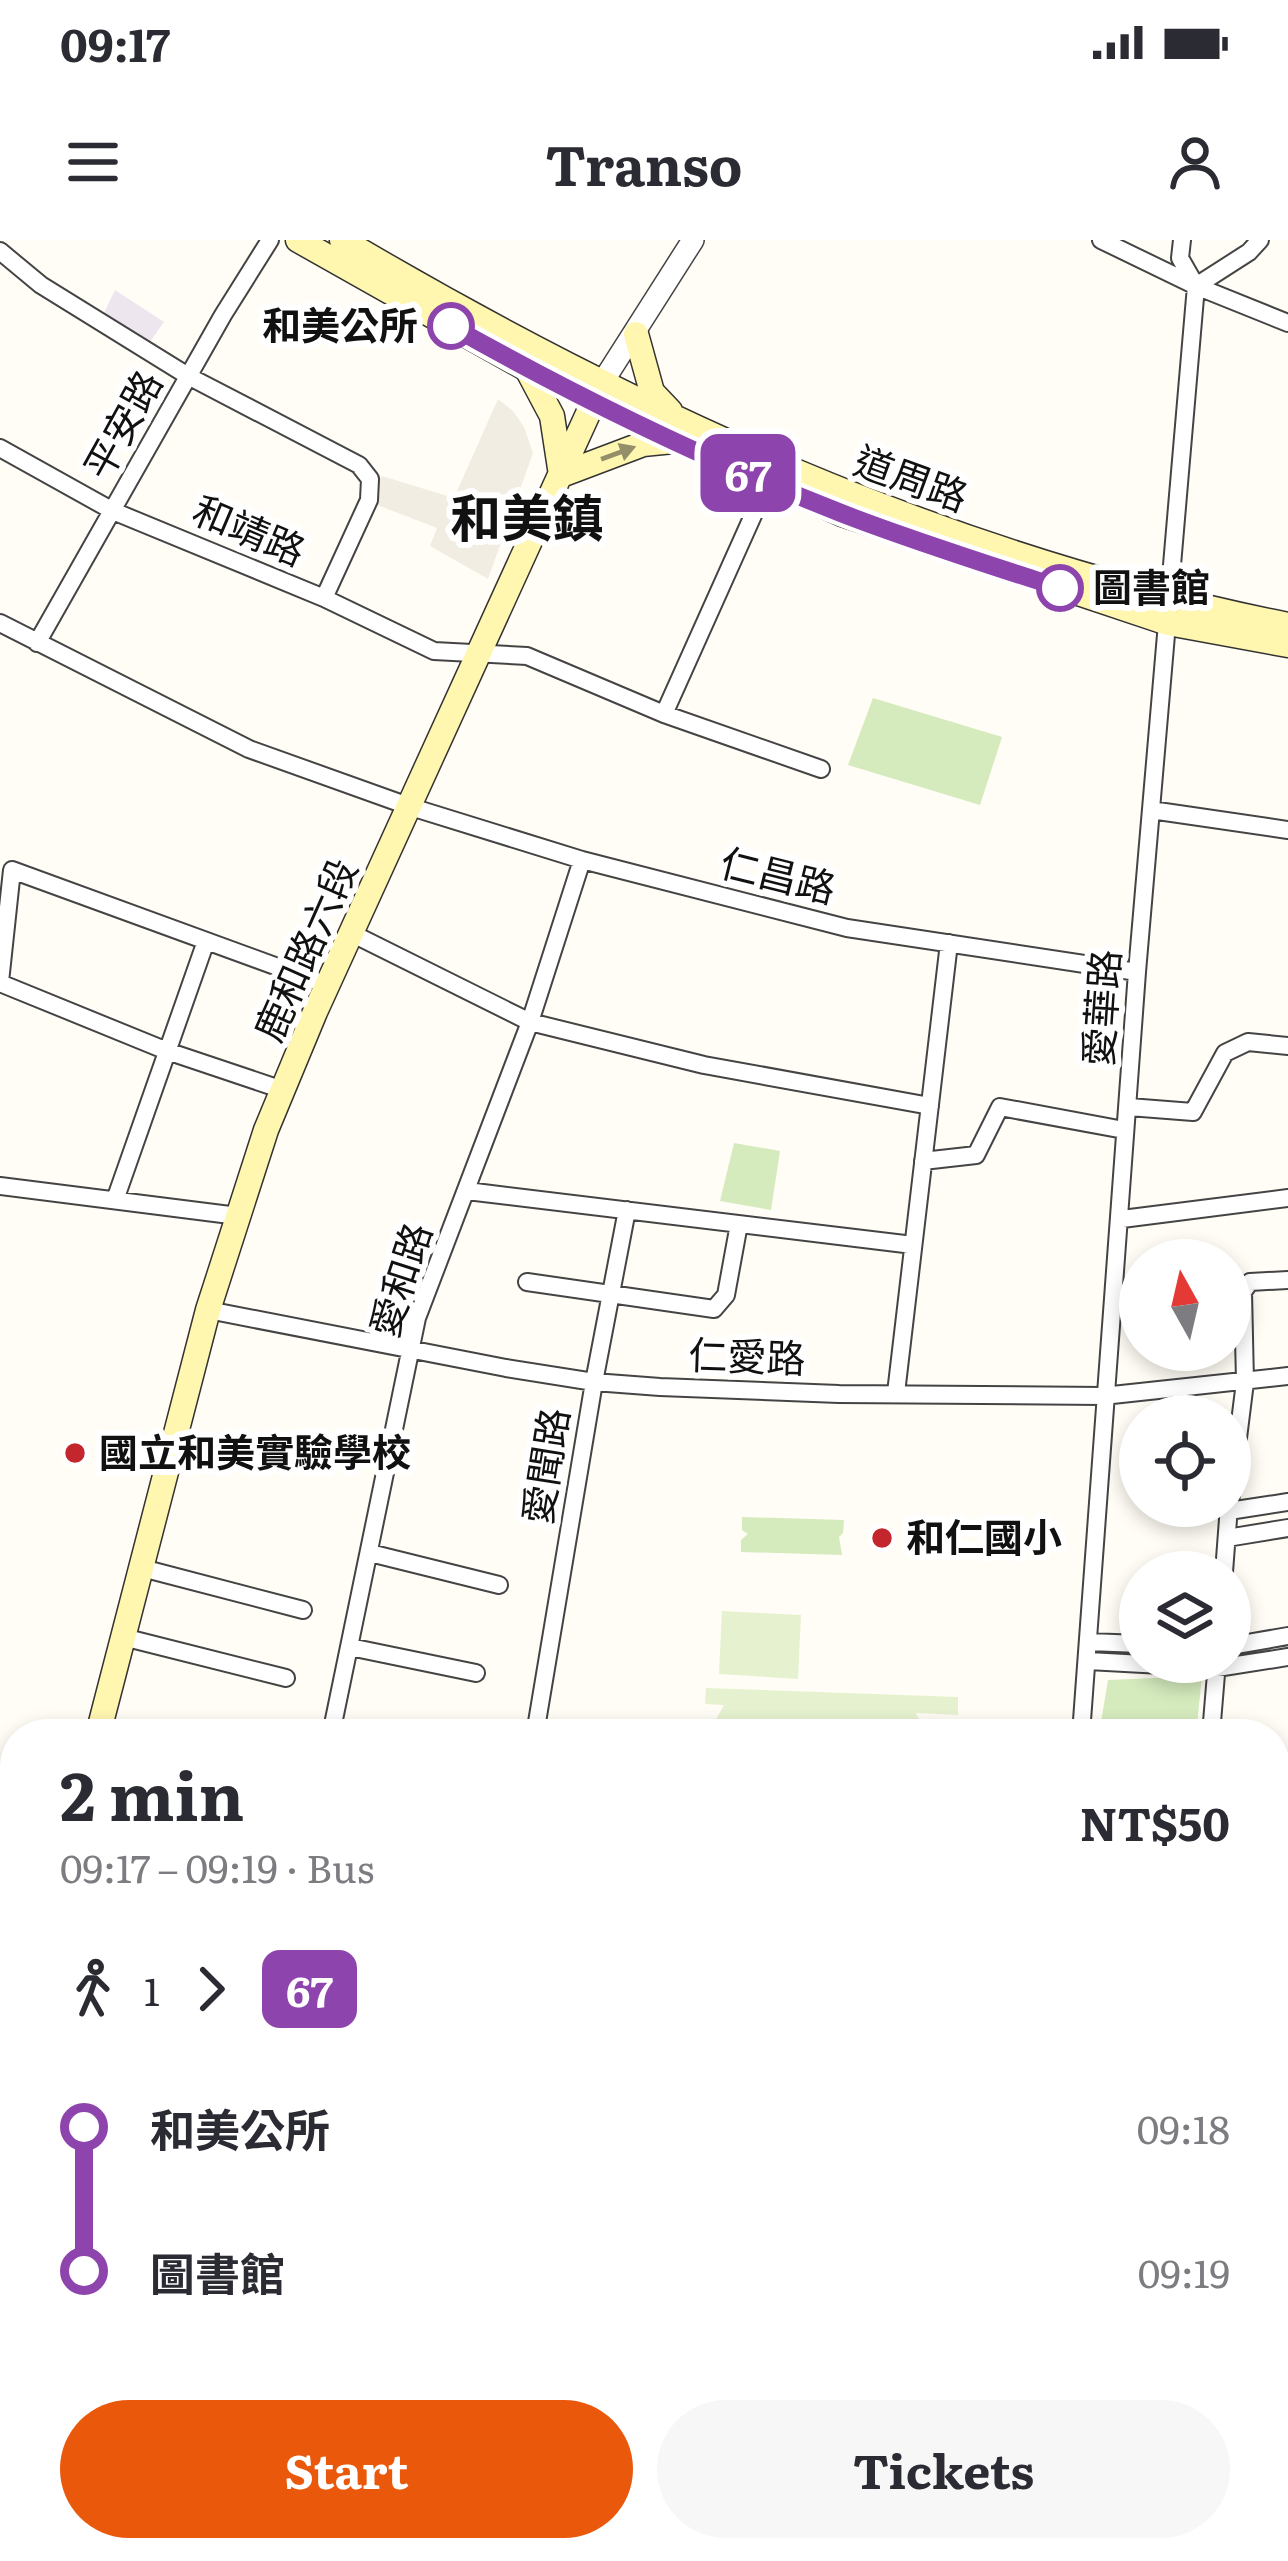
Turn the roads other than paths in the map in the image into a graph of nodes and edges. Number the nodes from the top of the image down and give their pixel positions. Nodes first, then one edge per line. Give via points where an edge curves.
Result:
1 (270, 240) edge
2 (298, 240) edge
3 (342, 240) edge
4 (693, 240) edge
5 (1101, 240) edge
6 (1182, 240) edge
7 (1260, 240) edge
8 (0, 251) edge
9 (1196, 286) junction
10 (1288, 323) edge
11 (637, 334) junction
12 (527, 369) junction
13 (188, 376) junction
14 (598, 392) junction
15 (671, 413) junction
16 (678, 440) junction
17 (0, 448) edge
18 (561, 475) junction
19 (768, 482) junction
20 (112, 511) junction
21 (324, 598) junction
22 (1168, 611) junction
23 (0, 623) edge
24 (1288, 625) edge
25 (37, 643) junction
26 (1288, 645) edge
27 (480, 652) junction
28 (664, 714) junction
29 (821, 769) dead end
30 (411, 807) junction
31 (1151, 810) junction
32 (1288, 830) edge
33 (582, 860) junction
34 (353, 934) junction
35 (206, 941) junction
36 (949, 943) junction
37 (1137, 972) junction
38 (0, 983) edge
39 (327, 985) junction
40 (530, 1022) junction
41 (1288, 1046) edge
42 (167, 1051) junction
43 (283, 1090) junction
44 (930, 1106) junction
45 (1129, 1107) junction
46 (1124, 1130) junction
47 (923, 1161) junction
48 (0, 1186) edge
49 (467, 1191) junction
50 (1288, 1198) edge
51 (115, 1201) junction
52 (627, 1210) junction
53 (238, 1216) junction
54 (1122, 1219) junction
55 (739, 1224) junction
56 (913, 1245) junction
57 (1288, 1280) edge
58 (527, 1282) dead end
59 (610, 1294) junction
60 (208, 1310) junction
61 (412, 1349) junction
62 (1288, 1376) edge
63 (594, 1382) junction
64 (1245, 1382) junction
65 (896, 1393) junction
66 (1243, 1395) edge
67 (1103, 1396) junction
68 (1288, 1502) edge
69 (1251, 1505) edge
70 (1228, 1527) edge
71 (1288, 1528) edge
72 (1227, 1538) junction
73 (1226, 1551) edge
74 (370, 1553) junction
75 (142, 1568) junction
76 (499, 1585) dead end
77 (303, 1610) dead end
78 (1288, 1636) edge
79 (123, 1637) junction
80 (1089, 1642) junction
81 (1251, 1642) edge
82 (1119, 1643) edge
83 (350, 1648) junction
84 (1288, 1657) edge
85 (1088, 1661) junction
86 (1251, 1661) edge
87 (1119, 1662) edge
88 (476, 1673) dead end
89 (286, 1678) dead end
90 (1215, 1683) edge
91 (102, 1719) edge
92 (335, 1719) edge
93 (538, 1719) edge
94 (1082, 1719) edge
95 (1212, 1719) edge

1 - 13 street, 平安路
2 - 12 main road, 道周路
3 - 14 main road, 道周路
4 - 11 street, 鹿和路六段
5 - 9 street
6 - 9 street via 1180,258
7 - 9 street
8 - 13 street via 40,285
9 - 10 street
9 - 22 street, 愛華路
11 - 14 street, 鹿和路六段
11 - 15 main road via 652,392
12 - 14 main road, 道周路
12 - 18 main road via 552,416
13 - 20 street, 平安路
13 - 21 street via 337,451 370,479 369,500
14 - 15 main road, 道周路
14 - 16 main road, 道周路
14 - 18 main road, 鹿和路六段
15 - 22 main road, 道周路 via 842,494
18 -> 16 main road via 643,444
16 - 19 main road, 道周路
17 - 20 street, 和靖路
18 - 27 main road, 鹿和路六段
19 - 22 main road, 道周路 via 842,514
19 - 28 street
20 - 21 street, 和靖路
20 - 25 street, 平安路
21 - 27 street, 和靖路 via 434,650
22 - 24 main road, 道周路
22 - 26 main road, 道周路
22 - 31 street, 愛華路
23 - 25 street, 仁昌路
25 - 30 street, 仁昌路 via 250,749
27 - 28 street, 和靖路 via 526,656
27 - 30 main road, 鹿和路六段
28 - 29 street, 和靖路
30 - 33 street, 仁昌路
30 - 34 main road, 鹿和路六段
31 - 32 street
31 - 37 street, 愛華路
33 - 36 street, 仁昌路 via 847,928
33 - 40 street, 愛和路
34 - 39 main road, 鹿和路六段
34 - 40 street
35 - 38 street via 12,870
35 - 39 street
35 - 42 street
36 - 37 street, 仁昌路
36 - 44 street
37 - 45 street, 愛華路
38 - 42 street
39 - 43 main road, 鹿和路六段
40 - 44 street via 704,1065
40 - 49 street, 愛和路
41 - 45 street via 1248,1042 1226,1053 1193,1112
42 - 43 street
42 - 51 street
43 - 53 main road, 鹿和路六段
44 - 47 street
45 - 46 street, 愛華路
46 - 47 street via 1000,1107 976,1155
46 - 54 street, 愛華路
47 - 56 street
48 - 51 street
49 - 52 street
49 - 61 street, 愛和路 via 423,1298
50 - 54 street
51 - 53 street
52 - 55 street
52 - 59 street, 愛聞路
53 - 60 main road, 鹿和路六段
54 - 67 street, 愛華路
55 - 56 street
55 - 59 street via 726,1295 714,1310
56 - 65 street
57 - 64 street via 1245,1286
58 - 59 street
59 - 63 street, 愛聞路
60 - 61 street, 仁愛路
60 - 75 main road, 鹿和路六段
61 - 63 street, 仁愛路
61 - 74 street, 愛和路
62 - 64 street, 仁愛路
63 - 65 street, 仁愛路
63 - 93 street, 愛聞路
64 - 66 street
64 - 67 street, 仁愛路
65 - 67 street, 仁愛路
67 - 80 street, 愛華路
68 - 69 street
70 - 72 street
71 - 72 street
72 - 73 street
74 - 76 street
74 - 83 street, 愛和路
75 - 77 street
75 - 79 main road, 鹿和路六段
78 - 81 street
79 - 89 street
79 - 91 main road, 鹿和路六段
80 - 82 street
80 - 85 street, 愛華路
83 - 88 street
83 - 92 street, 愛和路
84 - 86 street
85 - 87 street
85 - 94 street, 愛華路
90 - 95 street

